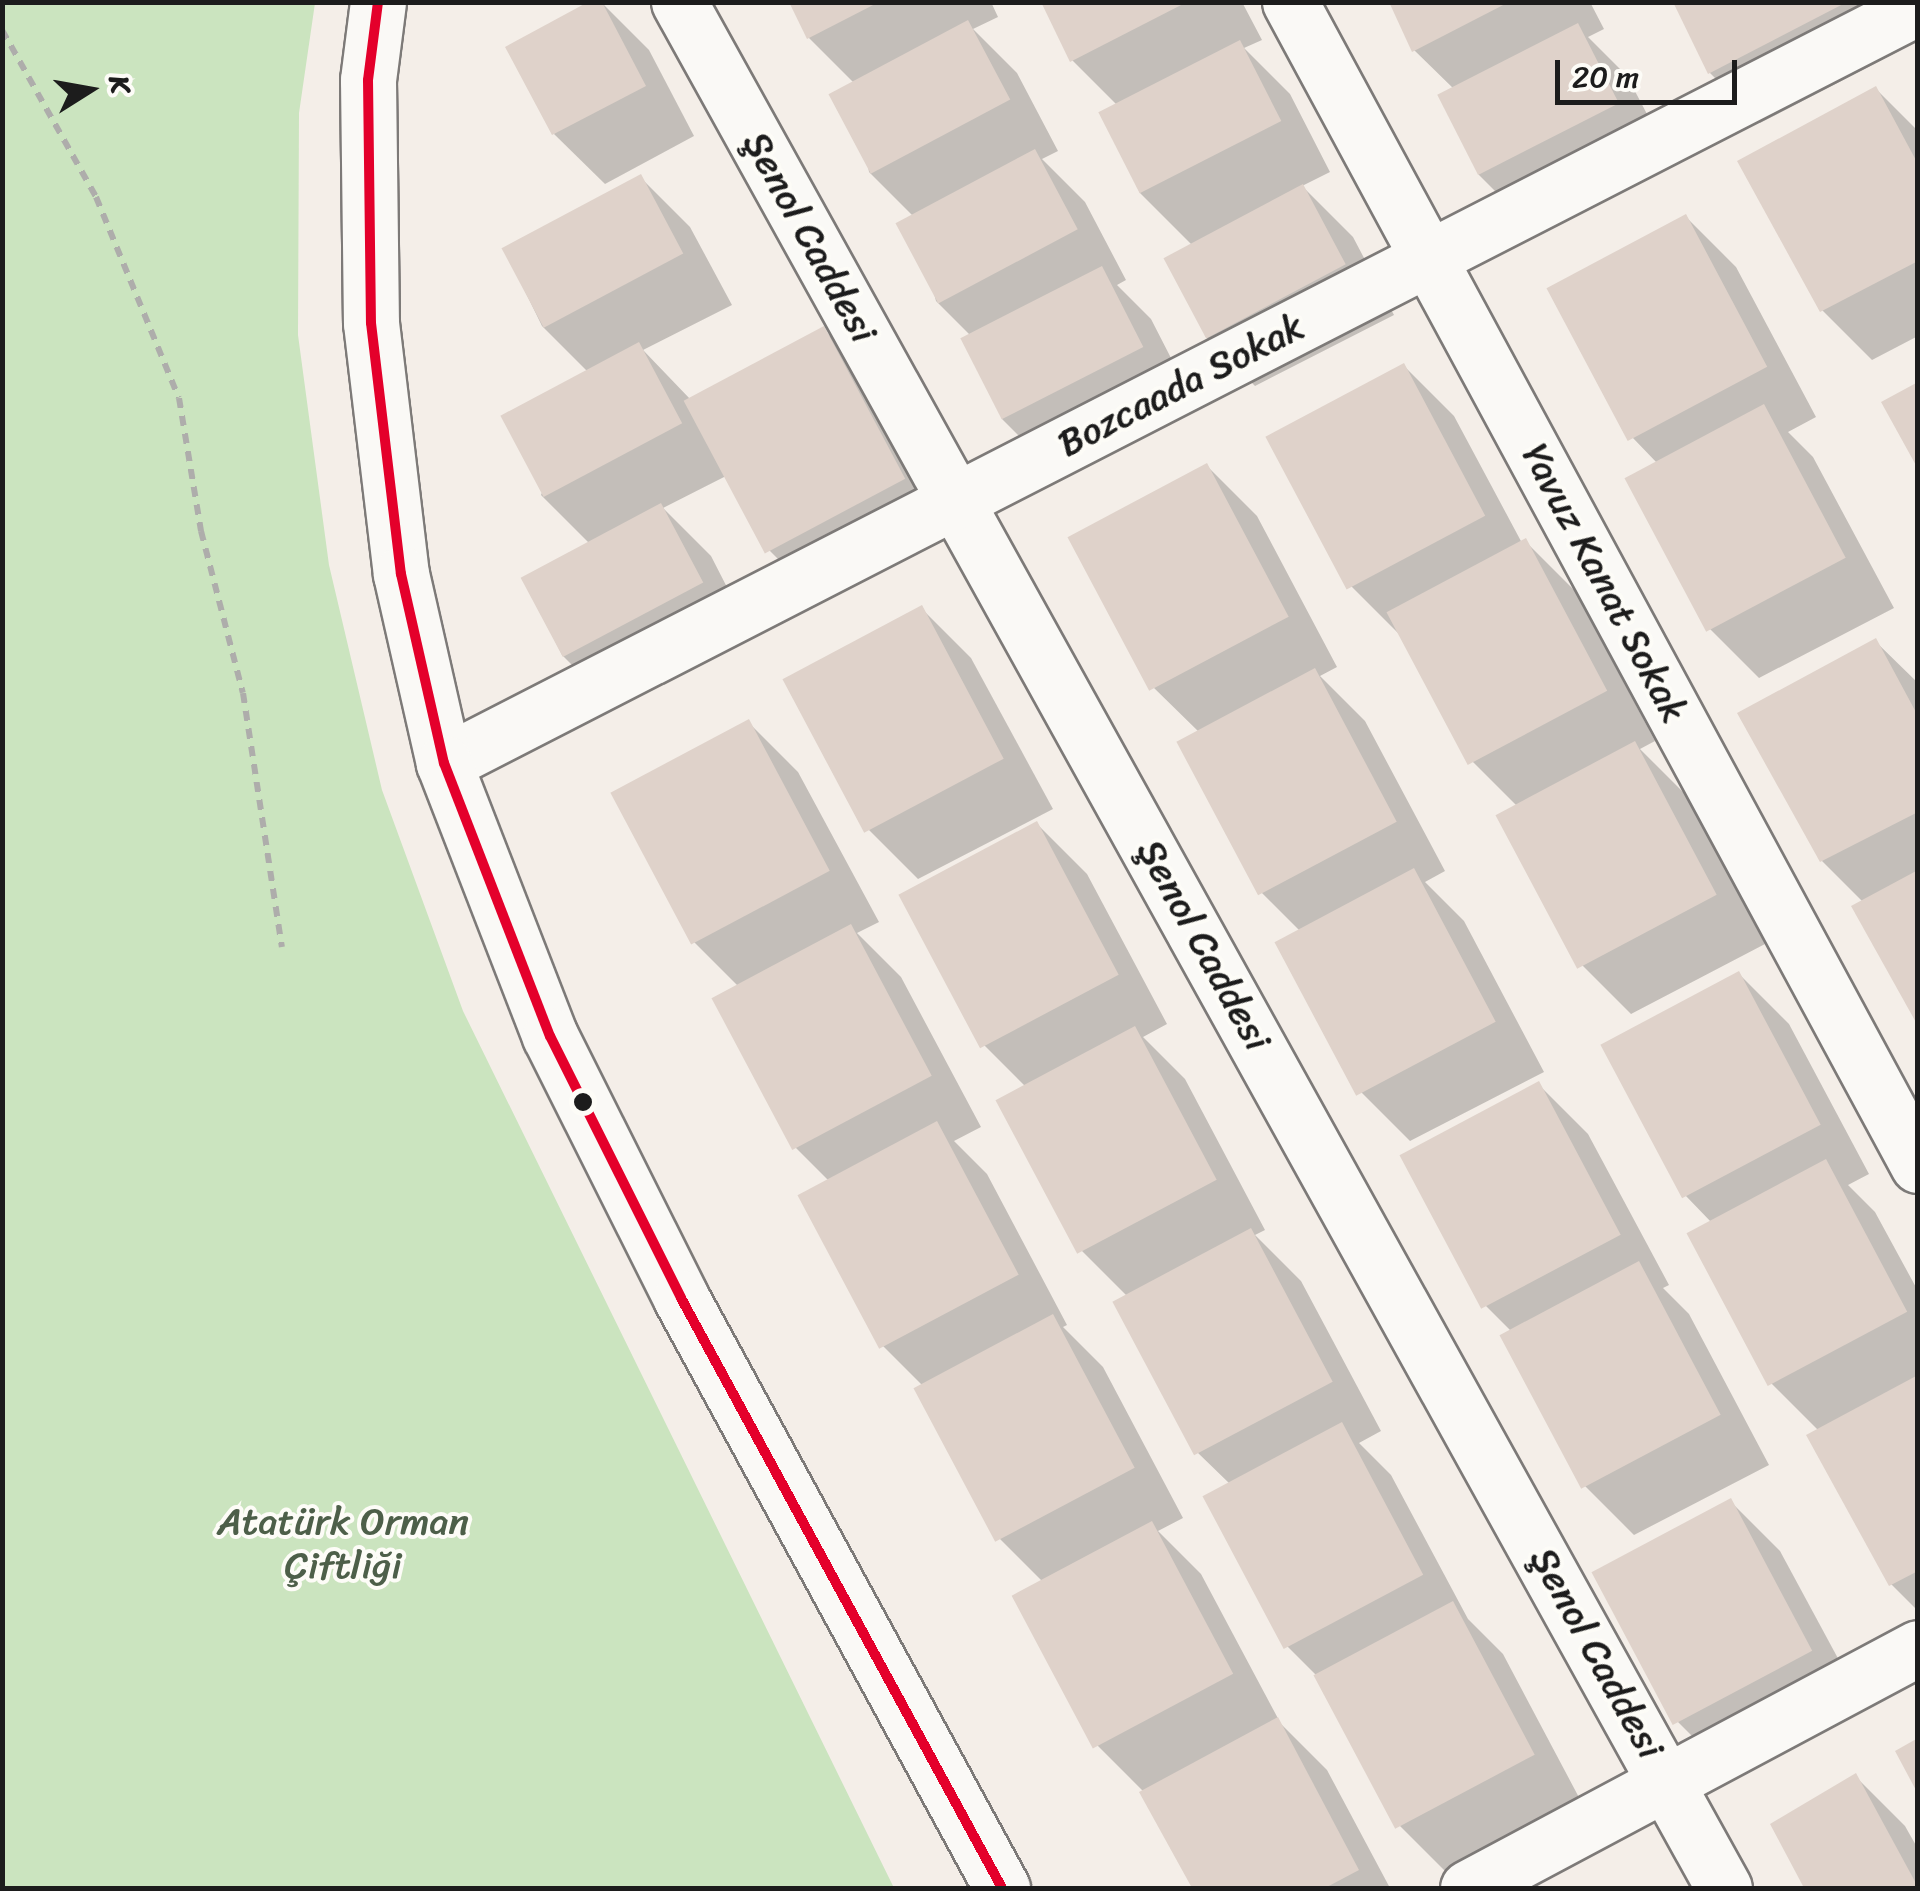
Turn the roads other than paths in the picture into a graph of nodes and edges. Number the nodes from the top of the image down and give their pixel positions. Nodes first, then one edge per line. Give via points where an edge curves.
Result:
1 (378, 2) edge
2 (680, 2) edge
3 (1290, 2) edge
4 (1914, 10) edge
5 (1432, 260) junction
6 (956, 498) junction
7 (444, 764) junction
8 (1918, 1165) edge
9 (1918, 1648) edge
10 (1668, 1781) junction
11 (1002, 1888) edge
12 (1468, 1888) edge
13 (1724, 1888) edge

1 - 7 street via 368,80 371,324 401,574
2 - 6 street, Şenol Caddesi
3 - 5 street, Yavuz Kanat Sokak
4 - 5 street, Bozcaada Sokak
5 - 6 street, Bozcaada Sokak
5 - 8 street, Yavuz Kanat Sokak
6 - 7 street, Bozcaada Sokak
6 - 10 street, Şenol Caddesi
7 - 11 street via 550,1036 681,1298
9 - 10 street
10 - 12 street
10 - 13 street, Şenol Caddesi

